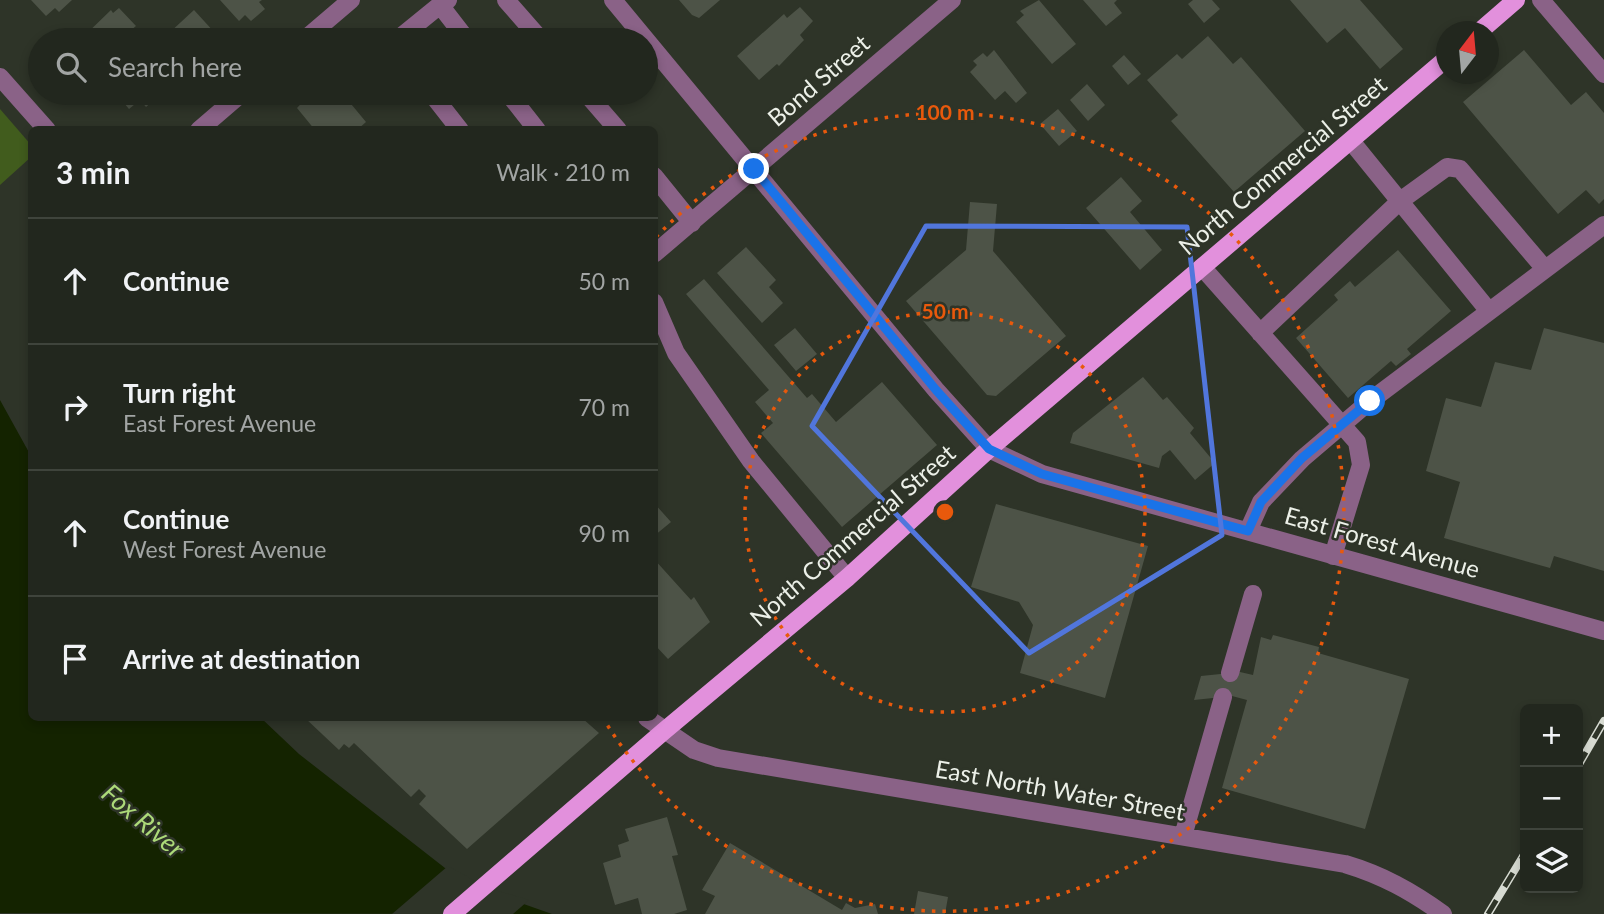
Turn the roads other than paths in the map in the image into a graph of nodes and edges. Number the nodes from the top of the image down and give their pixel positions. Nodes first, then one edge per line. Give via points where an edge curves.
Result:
1 (351, 0) edge
2 (506, 0) edge
3 (613, 0) edge
4 (952, 0) edge
5 (1516, 0) edge
6 (1541, 0) edge
7 (444, 3) edge
8 (1492, 21) edge
9 (318, 28) edge
10 (412, 28) edge
11 (460, 28) edge
12 (530, 28) edge
13 (636, 28) edge
14 (658, 54) edge
15 (1436, 68) edge
16 (1604, 74) edge
17 (0, 77) edge
18 (228, 105) edge
19 (440, 105) edge
20 (517, 105) edge
21 (596, 105) edge
22 (43, 126) edge
23 (204, 126) edge
24 (457, 126) edge
25 (534, 126) edge
26 (615, 126) edge
27 (1351, 141) junction
28 (754, 169) junction
29 (658, 181) edge
30 (1400, 201) junction
31 (692, 223) junction
32 (1604, 225) edge
33 (658, 251) edge
34 (1202, 267) junction
35 (1545, 269) junction
36 (1488, 310) junction
37 (658, 311) edge
38 (1260, 332) junction
39 (1344, 423) junction
40 (989, 449) junction
41 (1248, 531) junction
42 (1333, 556) junction
43 (847, 578) junction
44 (1253, 594) dead end
45 (1604, 631) edge
46 (1230, 673) dead end
47 (1223, 696) dead end
48 (651, 721) edge
49 (664, 731) junction
50 (1182, 836) junction
51 (452, 914) edge
52 (1443, 914) edge

1 - 9 street
2 - 12 street
3 - 13 street
4 - 28 street, Bond Street
5 - 8 main road
6 - 16 street
7 - 10 street
7 - 11 street
14 - 28 street
15 - 27 main road, North Commercial Street
17 - 22 street
18 - 23 street
19 - 24 street
20 - 25 street
21 - 26 street
27 - 30 street
27 - 34 main road, North Commercial Street
28 - 31 street, Bond Street
28 - 40 street
29 - 31 street
30 - 35 street via 1447,167 1460,169
30 - 36 street
30 - 38 street
31 - 33 street, Bond Street
32 - 35 street
34 - 38 street
34 - 40 main road, North Commercial Street
35 - 36 street
36 - 39 street
37 - 43 street via 676,353 751,461
38 - 39 street
39 - 41 street via 1302,458 1261,502
39 - 42 street via 1357,442 1361,465
40 - 41 street, East Forest Avenue via 1042,474
40 - 43 main road, North Commercial Street
41 - 42 street, East Forest Avenue
42 - 45 street, East Forest Avenue
43 - 49 main road, North Commercial Street
44 - 46 street
47 - 50 street
48 - 49 street, East North Water Street
49 - 50 street, East North Water Street via 694,750 718,758
49 - 51 main road, North Commercial Street
50 - 52 street, East North Water Street via 1345,864 1381,875

